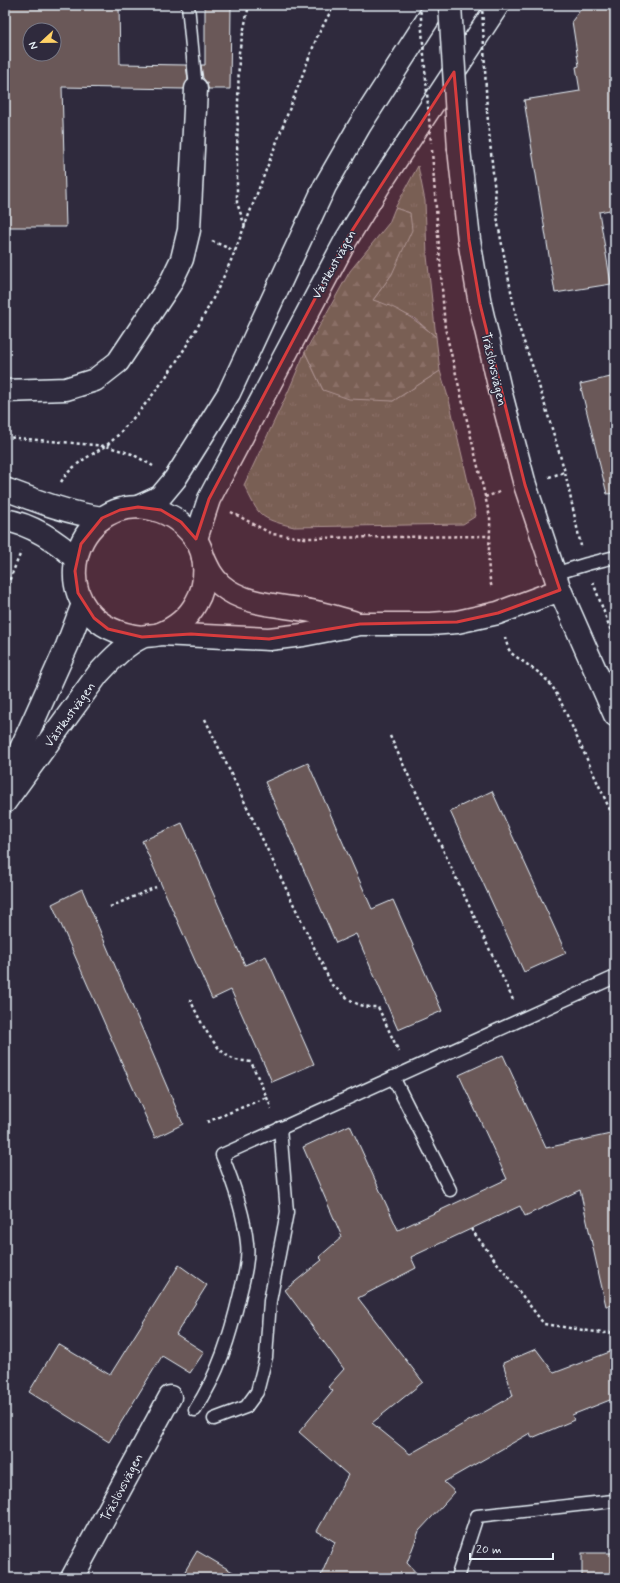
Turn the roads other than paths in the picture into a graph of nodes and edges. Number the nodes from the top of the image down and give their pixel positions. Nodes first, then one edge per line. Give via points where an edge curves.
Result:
1 (188, 5) edge
2 (437, 5) edge
3 (450, 5) edge
4 (498, 5) edge
5 (196, 89) joint
6 (5, 391) edge
7 (5, 489) edge
8 (138, 507) junction
9 (102, 518) junction
10 (5, 520) edge
11 (199, 546) junction
12 (615, 557) edge
13 (76, 559) junction
14 (557, 582) junction
15 (83, 604) junction
16 (360, 624) junction
17 (151, 636) junction
18 (615, 714) edge
19 (5, 784) edge
20 (5, 802) edge
21 (615, 977) edge
22 (393, 1077) junction
23 (280, 1128) junction
24 (450, 1190) dead end
25 (170, 1397) dead end
26 (195, 1410) dead end
27 (214, 1420) dead end
28 (614, 1500) edge
29 (72, 1578) edge
30 (457, 1578) edge

1 - 5 lane
2 - 8 street via 360,125 325,186 229,393 176,479 160,497
3 - 14 street, Träslövsvägen, bridge via 459,149 469,240 480,304 525,485
4 - 11 street, Västkustvägen via 346,240 209,499
5 - 6 street via 189,230 182,260 170,284 118,362 94,380 66,389
7 - 9 street via 46,505
8 - 9 street via 120,510
8 - 11 street via 161,510 181,522
9 - 13 street via 81,544
10 - 13 street via 15,521 60,544
11 - 16 street via 211,574 232,593 275,606 311,611
11 - 17 street via 205,571 197,603 174,627
12 - 14 lane via 587,564
13 - 15 street via 75,582
14 - 16 street via 498,613 457,622
14 - 18 street, Träslövsvägen
15 - 17 street via 94,618 108,629 125,635
15 - 19 street, Västkustvägen via 67,646
16 - 17 street via 268,639
17 - 20 street, Västkustvägen via 114,656 98,674
21 - 22 lane
22 - 23 lane
22 - 24 lane
23 - 26 lane via 222,1155 231,1178 247,1243 245,1271 229,1339 209,1389
23 - 27 lane via 287,1212 270,1301 266,1357 258,1392 246,1407
25 - 29 street, Träslövsvägen
28 - 30 lane via 477,1516

